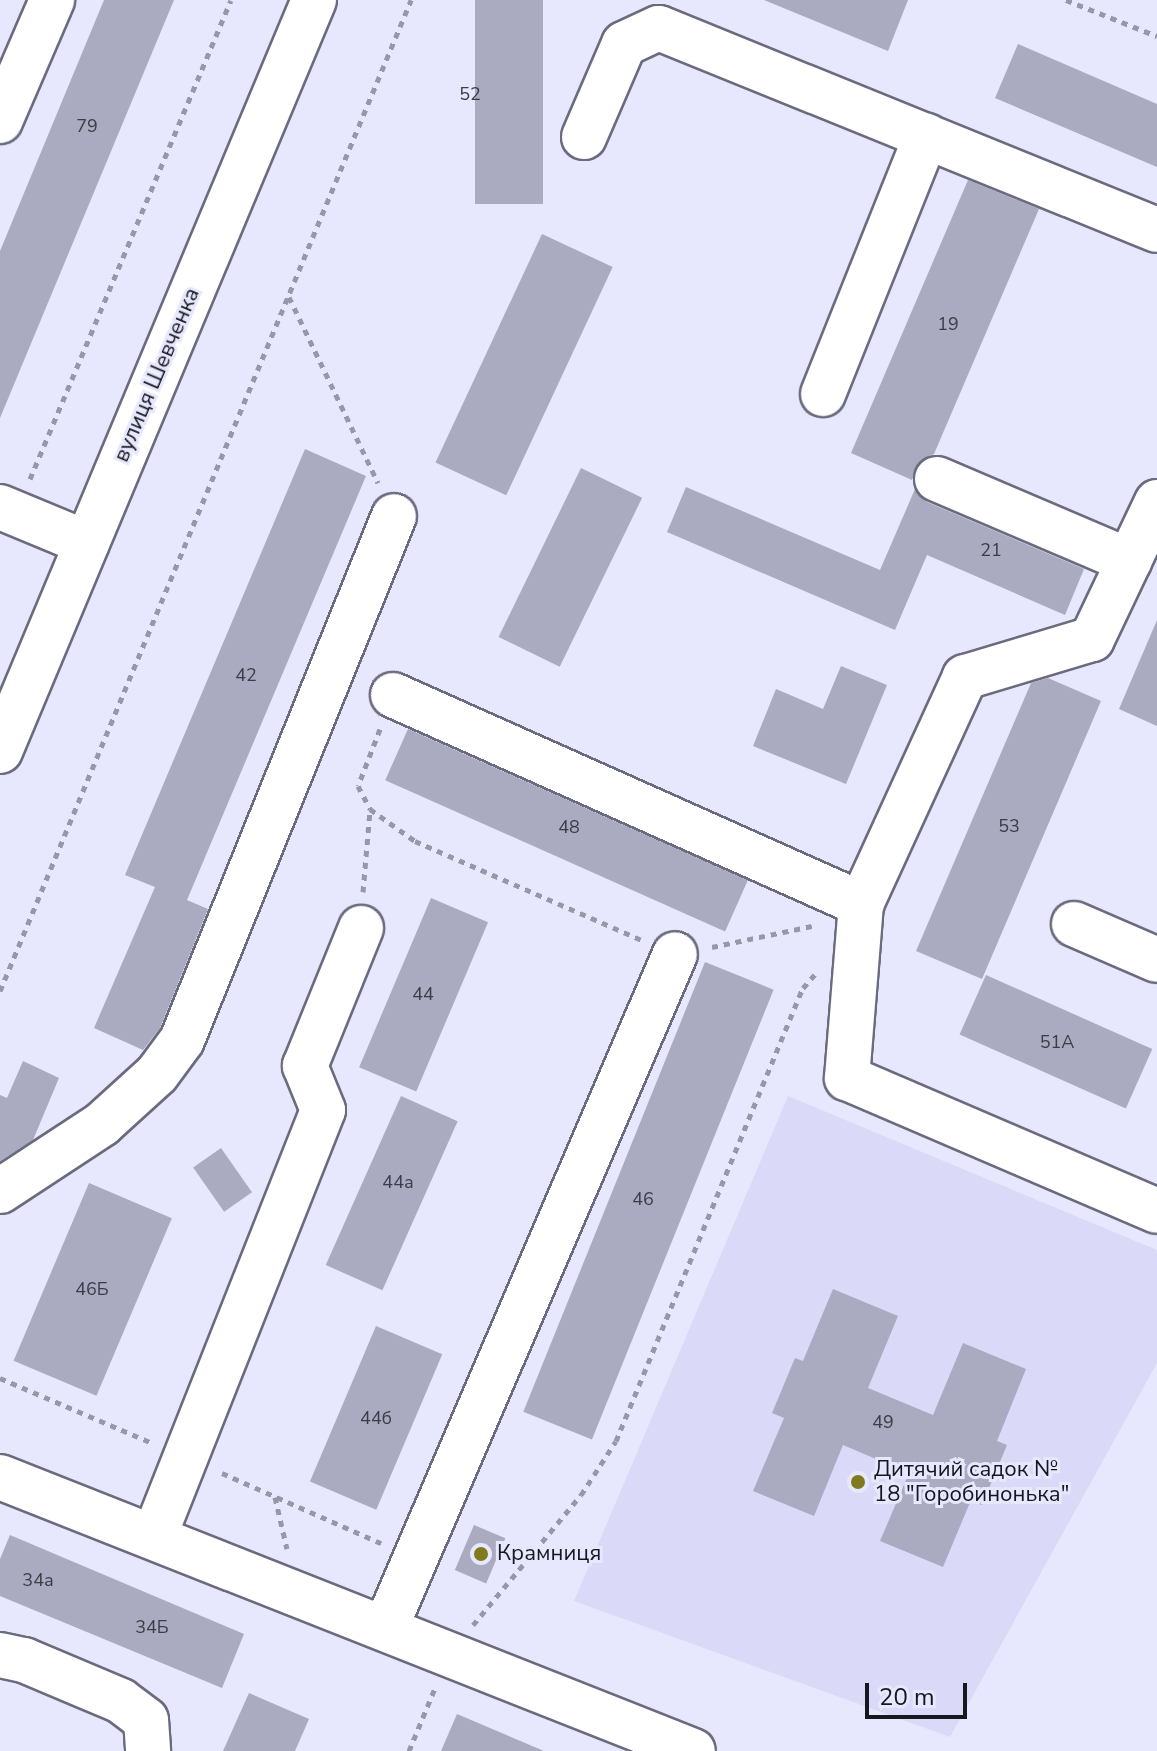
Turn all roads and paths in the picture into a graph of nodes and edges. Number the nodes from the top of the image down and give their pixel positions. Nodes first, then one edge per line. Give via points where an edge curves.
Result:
1 (52, 0) edge
2 (231, 0) edge
3 (314, 0) edge
4 (411, 0) edge
5 (1066, 0) edge
6 (1157, 36) edge
7 (0, 121) edge
8 (926, 136) junction
9 (584, 137) dead end
10 (1157, 230) edge
11 (289, 296) junction
12 (823, 394) dead end
13 (937, 479) dead end
14 (1157, 502) edge
15 (8, 510) edge
16 (394, 516) joint
17 (87, 543) junction
18 (1129, 561) junction
19 (393, 695) joint
20 (0, 751) edge
21 (370, 809) junction
22 (860, 910) junction
23 (1074, 924) dead end
24 (361, 928) joint
25 (675, 954) junction
26 (1157, 960) edge
27 (822, 964) dead end
28 (0, 991) edge
29 (0, 1191) edge
30 (1157, 1211) edge
31 (0, 1378) edge
32 (185, 1457) junction
33 (0, 1477) edge
34 (274, 1496) junction
35 (356, 1531) dead end
36 (154, 1537) junction
37 (297, 1593) junction
38 (386, 1627) junction
39 (450, 1653) junction
40 (0, 1655) edge
41 (148, 1751) edge
42 (409, 1751) edge
43 (693, 1751) edge

1 - 7 street
2 - 15 path
3 - 17 street, вулиця Шевченка
4 - 11 path
5 - 6 path
8 - 9 street via 659,28 624,44
8 - 10 street
8 - 12 street
11 - 16 path
11 - 28 path
13 - 18 street
14 - 18 street
15 - 17 street
16 - 29 street via 182,1040 157,1074 102,1124
17 - 20 street, вулиця Шевченка
18 - 22 street via 1092,639 965,677
19 - 21 path via 358,786
19 - 22 street
21 - 24 path
21 - 25 path via 415,841
22 - 25 path
22 - 30 street via 847,1078
23 - 26 street
24 - 32 street via 305,1066 323,1110
25 - 38 street
27 - 39 path via 803,988 616,1441 581,1495
31 - 32 path
32 - 34 path
32 - 36 street
33 - 36 street
34 - 35 path
34 - 37 path
36 - 37 street
37 - 38 street
38 - 39 street
39 - 42 path
39 - 43 street
40 - 41 street via 121,1701 146,1720

